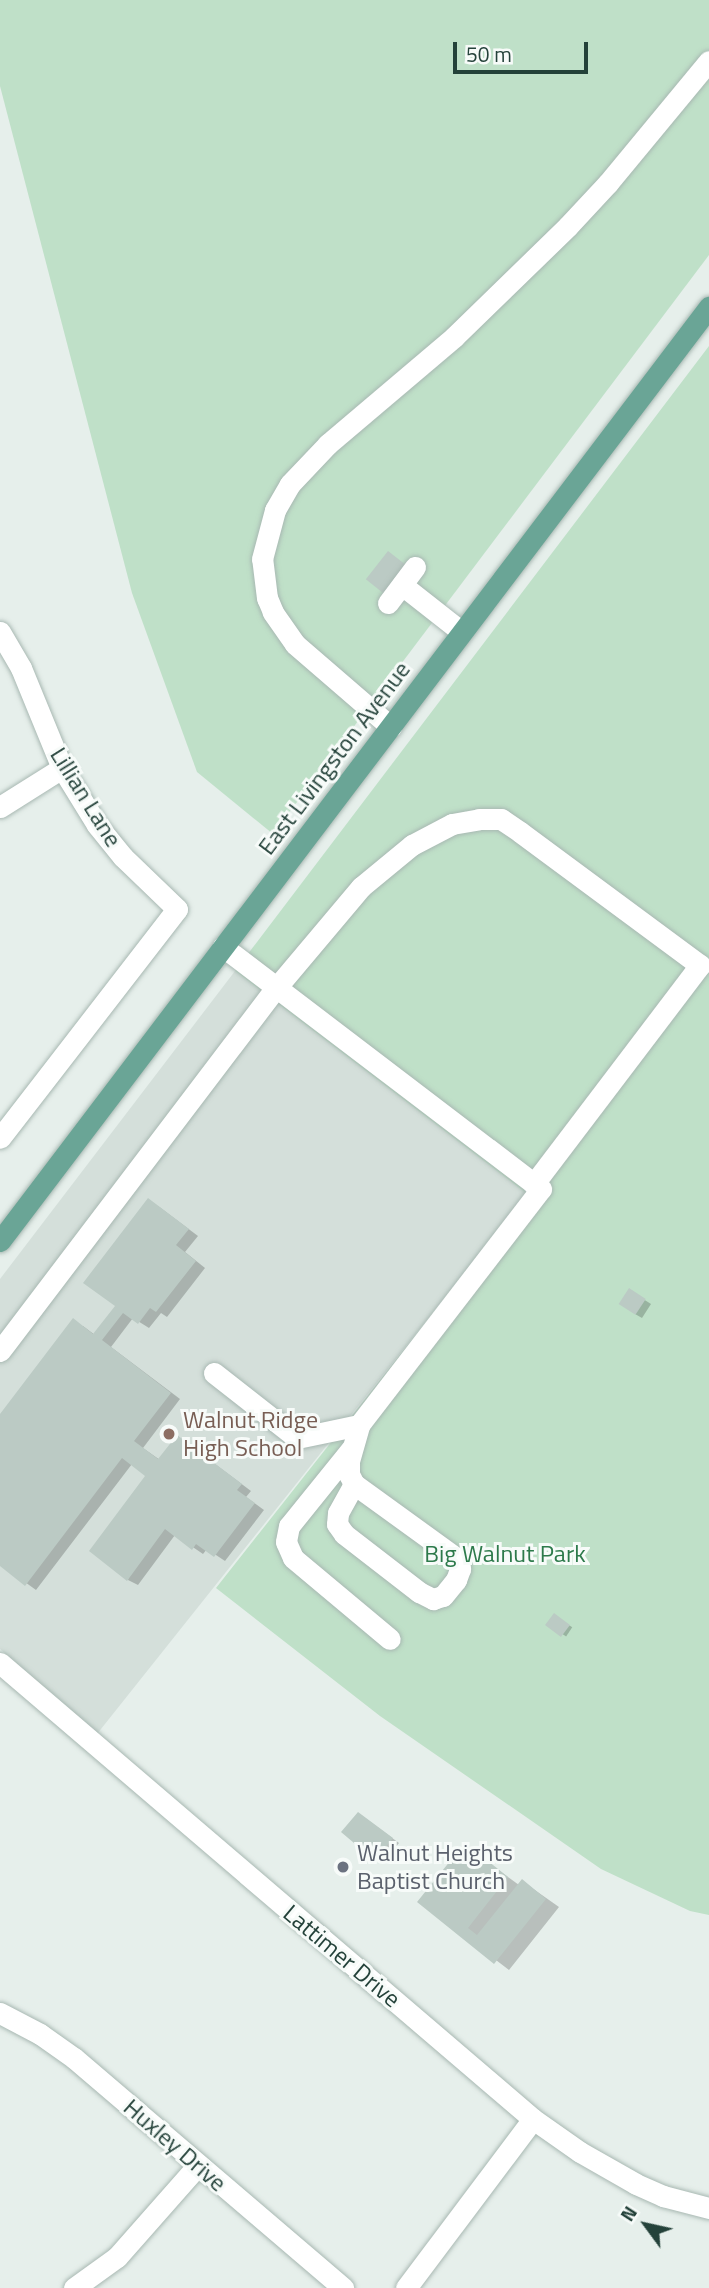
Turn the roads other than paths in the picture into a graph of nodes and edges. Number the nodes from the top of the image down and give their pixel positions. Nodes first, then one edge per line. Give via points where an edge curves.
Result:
1 (709, 61) edge
2 (709, 307) edge
3 (388, 603) dead end
4 (0, 632) edge
5 (462, 632) junction
6 (391, 727) junction
7 (62, 768) junction
8 (0, 807) edge
9 (223, 947) junction
10 (276, 988) junction
11 (0, 1138) edge
12 (534, 1184) junction
13 (0, 1241) edge
14 (0, 1351) edge
15 (214, 1373) dead end
16 (359, 1425) junction
17 (353, 1447) junction
18 (355, 1484) junction
19 (390, 1639) dead end
20 (0, 1663) edge
21 (0, 2013) edge
22 (533, 2119) junction
23 (198, 2165) junction
24 (709, 2208) edge
25 (74, 2288) edge
26 (344, 2288) edge
27 (406, 2288) edge

1 - 6 street via 549,246 454,337 328,444 290,484 275,510 262,559 273,612 295,644
2 - 5 main road, East Livingston Avenue
3 - 5 street via 408,576
4 - 7 street, Lillian Lane via 21,668
5 - 6 main road, East Livingston Avenue
6 - 9 main road, East Livingston Avenue
7 - 8 street
7 - 11 street, Lillian Lane via 123,857 177,909
9 - 10 street
9 - 13 main road, East Livingston Avenue
10 - 12 street
10 - 12 street via 361,887 412,845 452,824 479,819 500,819 520,832 700,965
10 - 14 street
12 - 16 street via 541,1189
15 - 16 street via 298,1438
16 - 17 street
17 - 18 street via 349,1474
17 - 19 street via 289,1526 286,1542 293,1558
18 - 18 street via 459,1560 456,1580 443,1597 433,1600 419,1592 344,1534 337,1524 338,1513
20 - 22 street, Lattimer Drive
21 - 23 street, Huxley Drive via 74,2058
22 - 24 street, Lattimer Drive via 636,2184
22 - 27 street
23 - 25 street via 117,2257
23 - 26 street, Huxley Drive

